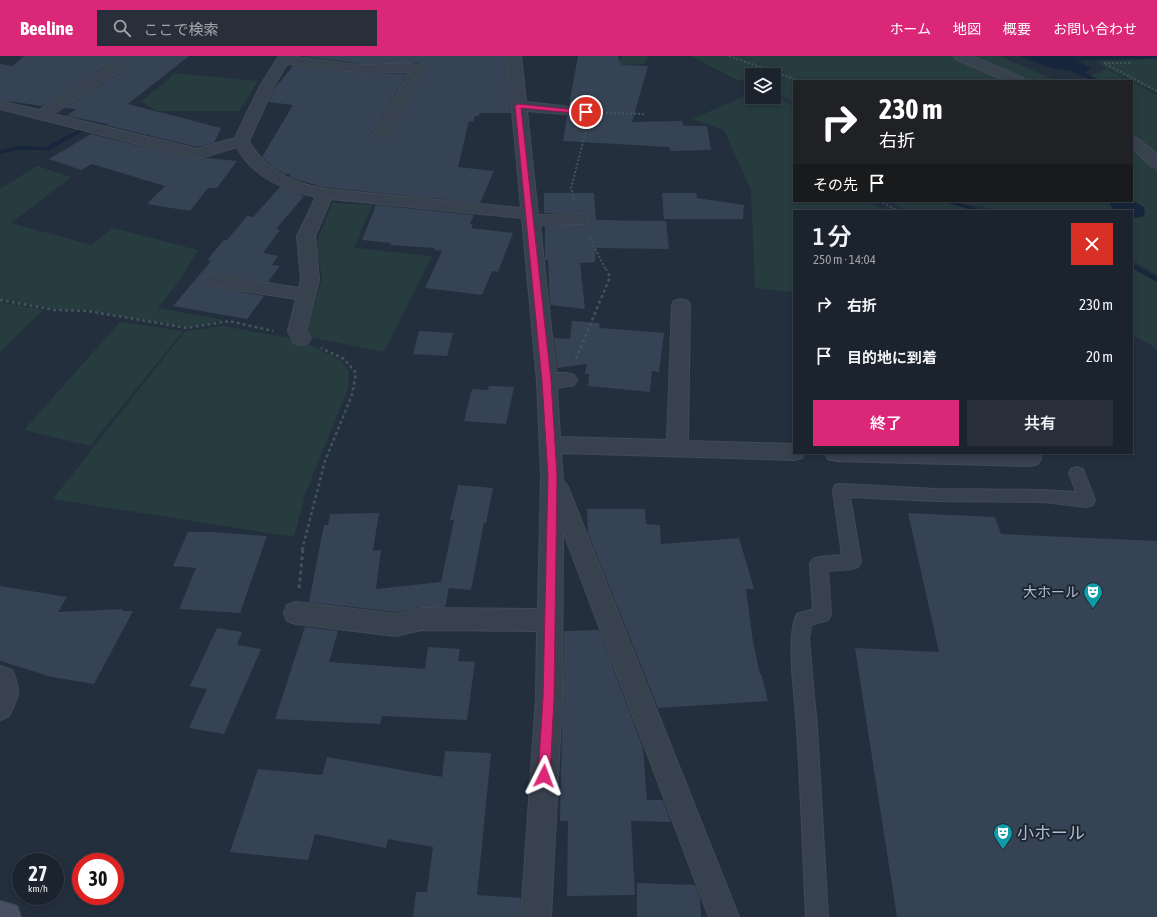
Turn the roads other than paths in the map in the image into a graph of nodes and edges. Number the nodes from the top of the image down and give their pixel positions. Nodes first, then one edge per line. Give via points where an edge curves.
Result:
1 (514, 56) edge
2 (961, 56) edge
3 (285, 58) edge
4 (119, 66) dead end
5 (1016, 80) edge
6 (0, 105) edge
7 (518, 106) junction
8 (586, 112) road end
9 (41, 115) junction
10 (381, 135) dead end
11 (241, 141) junction
12 (1133, 142) edge
13 (1157, 164) edge
14 (325, 194) junction
15 (529, 217) junction
16 (581, 219) road end
17 (212, 280) dead end
18 (306, 295) junction
19 (681, 305) dead end
20 (301, 338) road end
21 (567, 380) road end
22 (546, 381) junction
23 (550, 445) junction
24 (677, 449) junction
25 (793, 452) edge
26 (875, 454) edge
27 (1029, 454) edge
28 (1077, 473) dead end
29 (552, 476) junction
30 (296, 613) road end
31 (550, 620) junction
32 (0, 678) edge
33 (0, 707) edge
34 (0, 916) edge
35 (6, 917) edge
36 (536, 917) edge
37 (724, 917) edge
38 (817, 917) edge

1 - 7 street
2 - 5 street
3 - 10 street via 364,69 418,69
3 - 11 street via 267,86
4 - 9 street
6 - 9 street
7 - 8 street
7 - 15 street
9 - 11 street via 197,154
11 - 14 street via 246,152 266,173 294,188
12 - 13 street
14 - 15 street
14 - 18 street via 306,236 310,280
15 - 16 street
15 - 22 street
17 - 18 street
18 - 20 street via 297,331
19 - 24 street
21 - 22 street
22 - 23 street
23 - 24 street
23 - 29 street
24 - 25 street
26 - 27 street via 1030,458
28 - 38 lane via 1087,500 1043,496 935,495 841,490 852,562 819,564 822,614 803,620 800,639
29 - 31 street
29 - 37 street
30 - 31 street via 396,625 421,619
31 - 36 street via 549,698
32 - 33 street via 3,679 6,695
34 - 35 street

